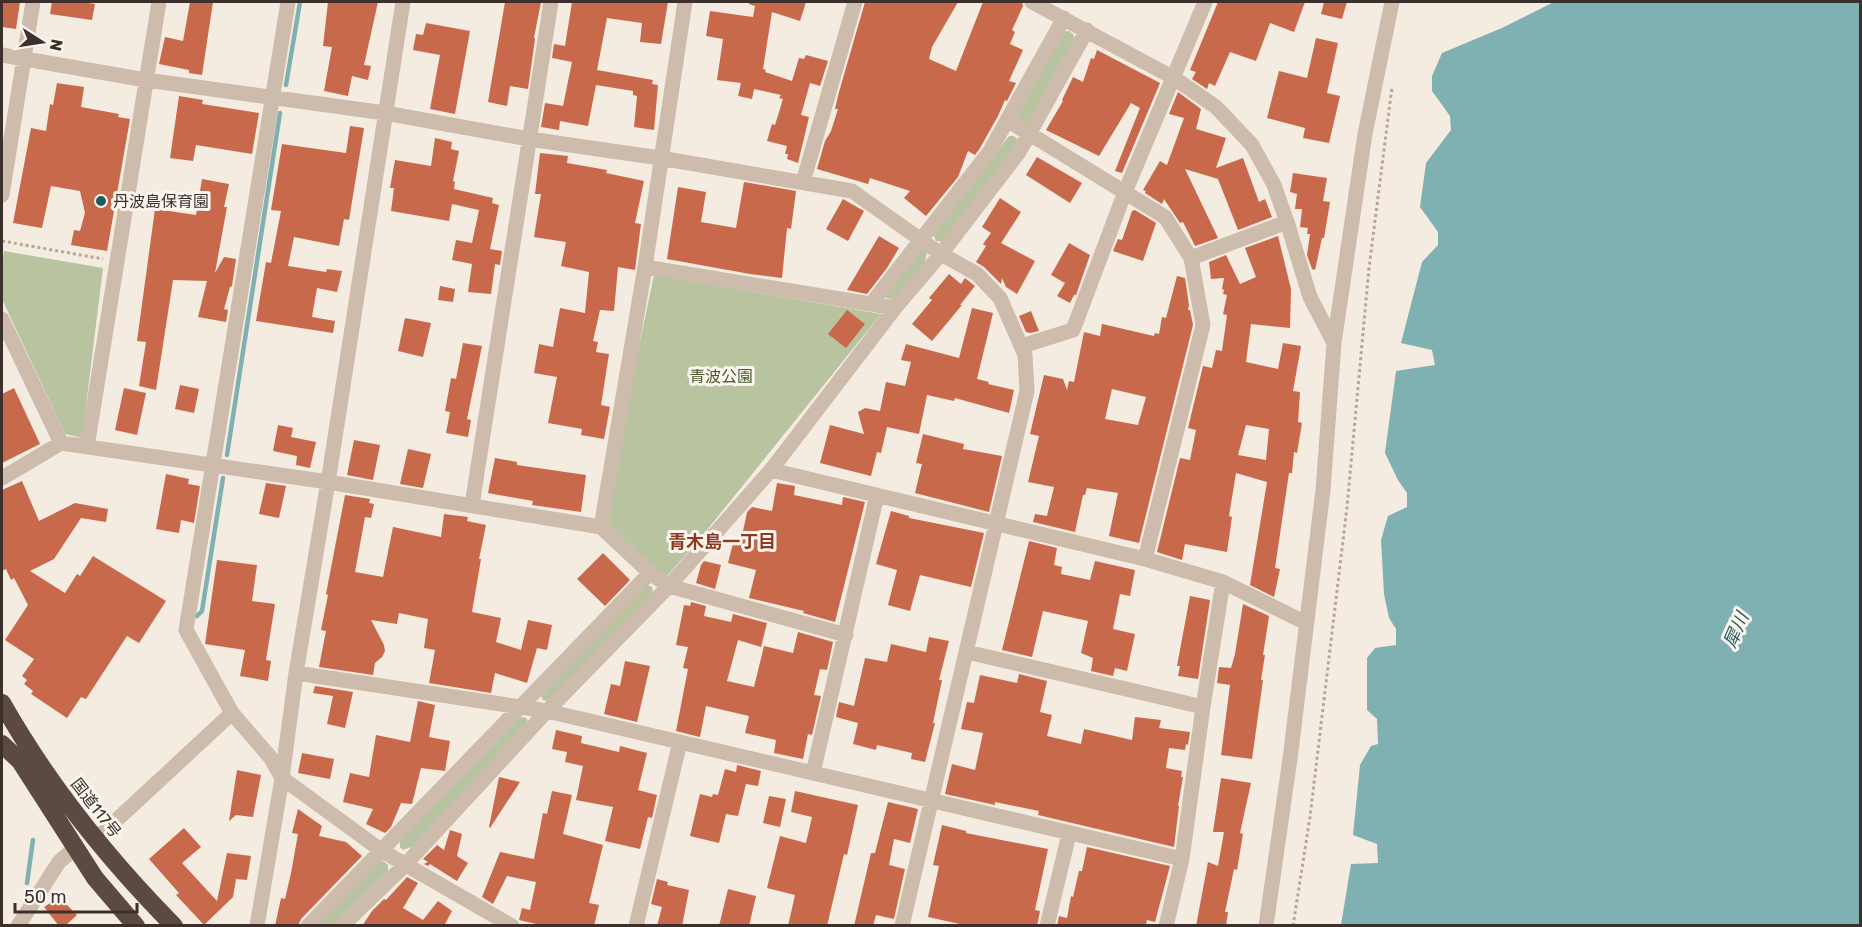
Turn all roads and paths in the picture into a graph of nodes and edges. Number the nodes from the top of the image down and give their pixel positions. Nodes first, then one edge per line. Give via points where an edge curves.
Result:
1 (33, 2) edge
2 (159, 2) edge
3 (288, 2) edge
4 (403, 2) edge
5 (551, 2) edge
6 (685, 2) edge
7 (855, 2) edge
8 (1032, 2) edge
9 (1206, 2) edge
10 (1392, 2) edge
11 (1064, 18) junction
12 (1088, 30) junction
13 (2, 55) edge
14 (23, 58) junction
15 (1174, 78) junction
16 (146, 80) junction
17 (1392, 83) dead end
18 (273, 98) junction
19 (385, 113) junction
20 (1007, 120) junction
21 (1029, 134) junction
22 (529, 139) junction
23 (660, 158) junction
24 (803, 182) junction
25 (1125, 192) junction
26 (2, 195) edge
27 (1287, 222) junction
28 (920, 239) junction
29 (2, 241) edge
30 (941, 254) junction
31 (1191, 258) junction
32 (117, 262) junction
33 (645, 267) junction
34 (871, 304) junction
35 (895, 308) junction
36 (2, 319) edge
37 (1334, 343) junction
38 (1022, 346) junction
39 (61, 443) junction
40 (87, 447) junction
41 (213, 465) junction
42 (771, 470) junction
43 (2, 478) edge
44 (328, 482) junction
45 (877, 495) junction
46 (472, 505) junction
47 (997, 524) junction
48 (601, 527) junction
49 (1145, 559) junction
50 (650, 573) junction
51 (1223, 582) junction
52 (669, 586) junction
53 (1306, 623) junction
54 (846, 635) junction
55 (967, 652) junction
56 (296, 673) junction
57 (2, 703) edge
58 (520, 707) junction
59 (1203, 707) junction
60 (2, 708) edge
61 (547, 711) junction
62 (232, 712) junction
63 (680, 742) junction
64 (2, 744) edge
65 (20, 761) junction
66 (813, 773) junction
67 (282, 778) junction
68 (931, 801) junction
69 (1069, 834) junction
70 (95, 840) junction
71 (74, 849) junction
72 (381, 851) junction
73 (1182, 859) junction
74 (405, 865) junction
75 (505, 924) edge
76 (18, 926) edge
77 (136, 926) edge
78 (174, 926) edge
79 (257, 926) edge
80 (308, 926) edge
81 (342, 926) edge
82 (636, 926) edge
83 (902, 926) edge
84 (1047, 926) edge
85 (1166, 926) edge
86 (1266, 926) edge
87 (1293, 926) edge

1 - 14 street
2 - 16 street
3 - 18 street
4 - 19 street
5 - 22 street
6 - 23 street
7 - 24 street
8 - 11 street
9 - 15 street
10 - 37 street via 1365,134
11 - 12 street
11 - 20 street
12 - 15 street
12 - 21 street
13 - 14 street
14 - 16 street
14 - 26 street
15 - 25 street
15 - 27 street via 1216,107 1252,145 1274,185
16 - 18 street
16 - 32 street
17 - 87 path via 1369,268 1347,507
18 - 19 street
18 - 41 street
19 - 22 street
19 - 44 street
20 - 21 street
20 - 28 street via 990,151
21 - 25 street
21 - 30 street
22 - 23 street
22 - 46 street
23 - 24 street
23 - 33 street
24 - 28 street via 852,191
25 - 31 street via 1165,217
25 - 38 street via 1072,330
27 - 31 street
27 - 37 street via 1310,297
28 - 30 street
28 - 34 street
29 - 32 path
30 - 35 street
30 - 38 street via 976,274 1000,298
31 - 49 street via 1203,325
32 - 40 street
33 - 34 street
33 - 48 street
34 - 35 street
35 - 42 street
36 - 39 street
37 - 53 street via 1323,490
38 - 47 street via 1027,391
39 - 40 street
39 - 43 street
40 - 41 street
41 - 44 street
41 - 62 street via 186,630
42 - 45 street
42 - 52 street
44 - 46 street
44 - 56 street
45 - 47 street
45 - 54 street
46 - 48 street
47 - 49 street
47 - 55 street
48 - 50 street
49 - 51 street
50 - 52 street
50 - 58 street
51 - 53 street
51 - 59 street
52 - 54 street
52 - 61 street
53 - 86 street
54 - 66 street
55 - 59 street
55 - 68 street
56 - 58 street
56 - 67 street
57 - 70 highway, 国道117号 via 47,775
58 - 61 street
58 - 72 street
59 - 73 street
60 - 65 highway
61 - 63 street
61 - 74 street
62 - 67 street via 270,756
62 - 70 street
63 - 66 street
63 - 82 street
64 - 65 highway
65 - 71 highway
66 - 68 street
67 - 72 street
67 - 79 street
68 - 69 street
68 - 83 street
69 - 73 street
69 - 84 street
70 - 78 highway, 国道117号
71 - 76 street via 59,862
71 - 77 highway
72 - 74 street
72 - 80 street
73 - 85 street
74 - 75 street
74 - 81 street

